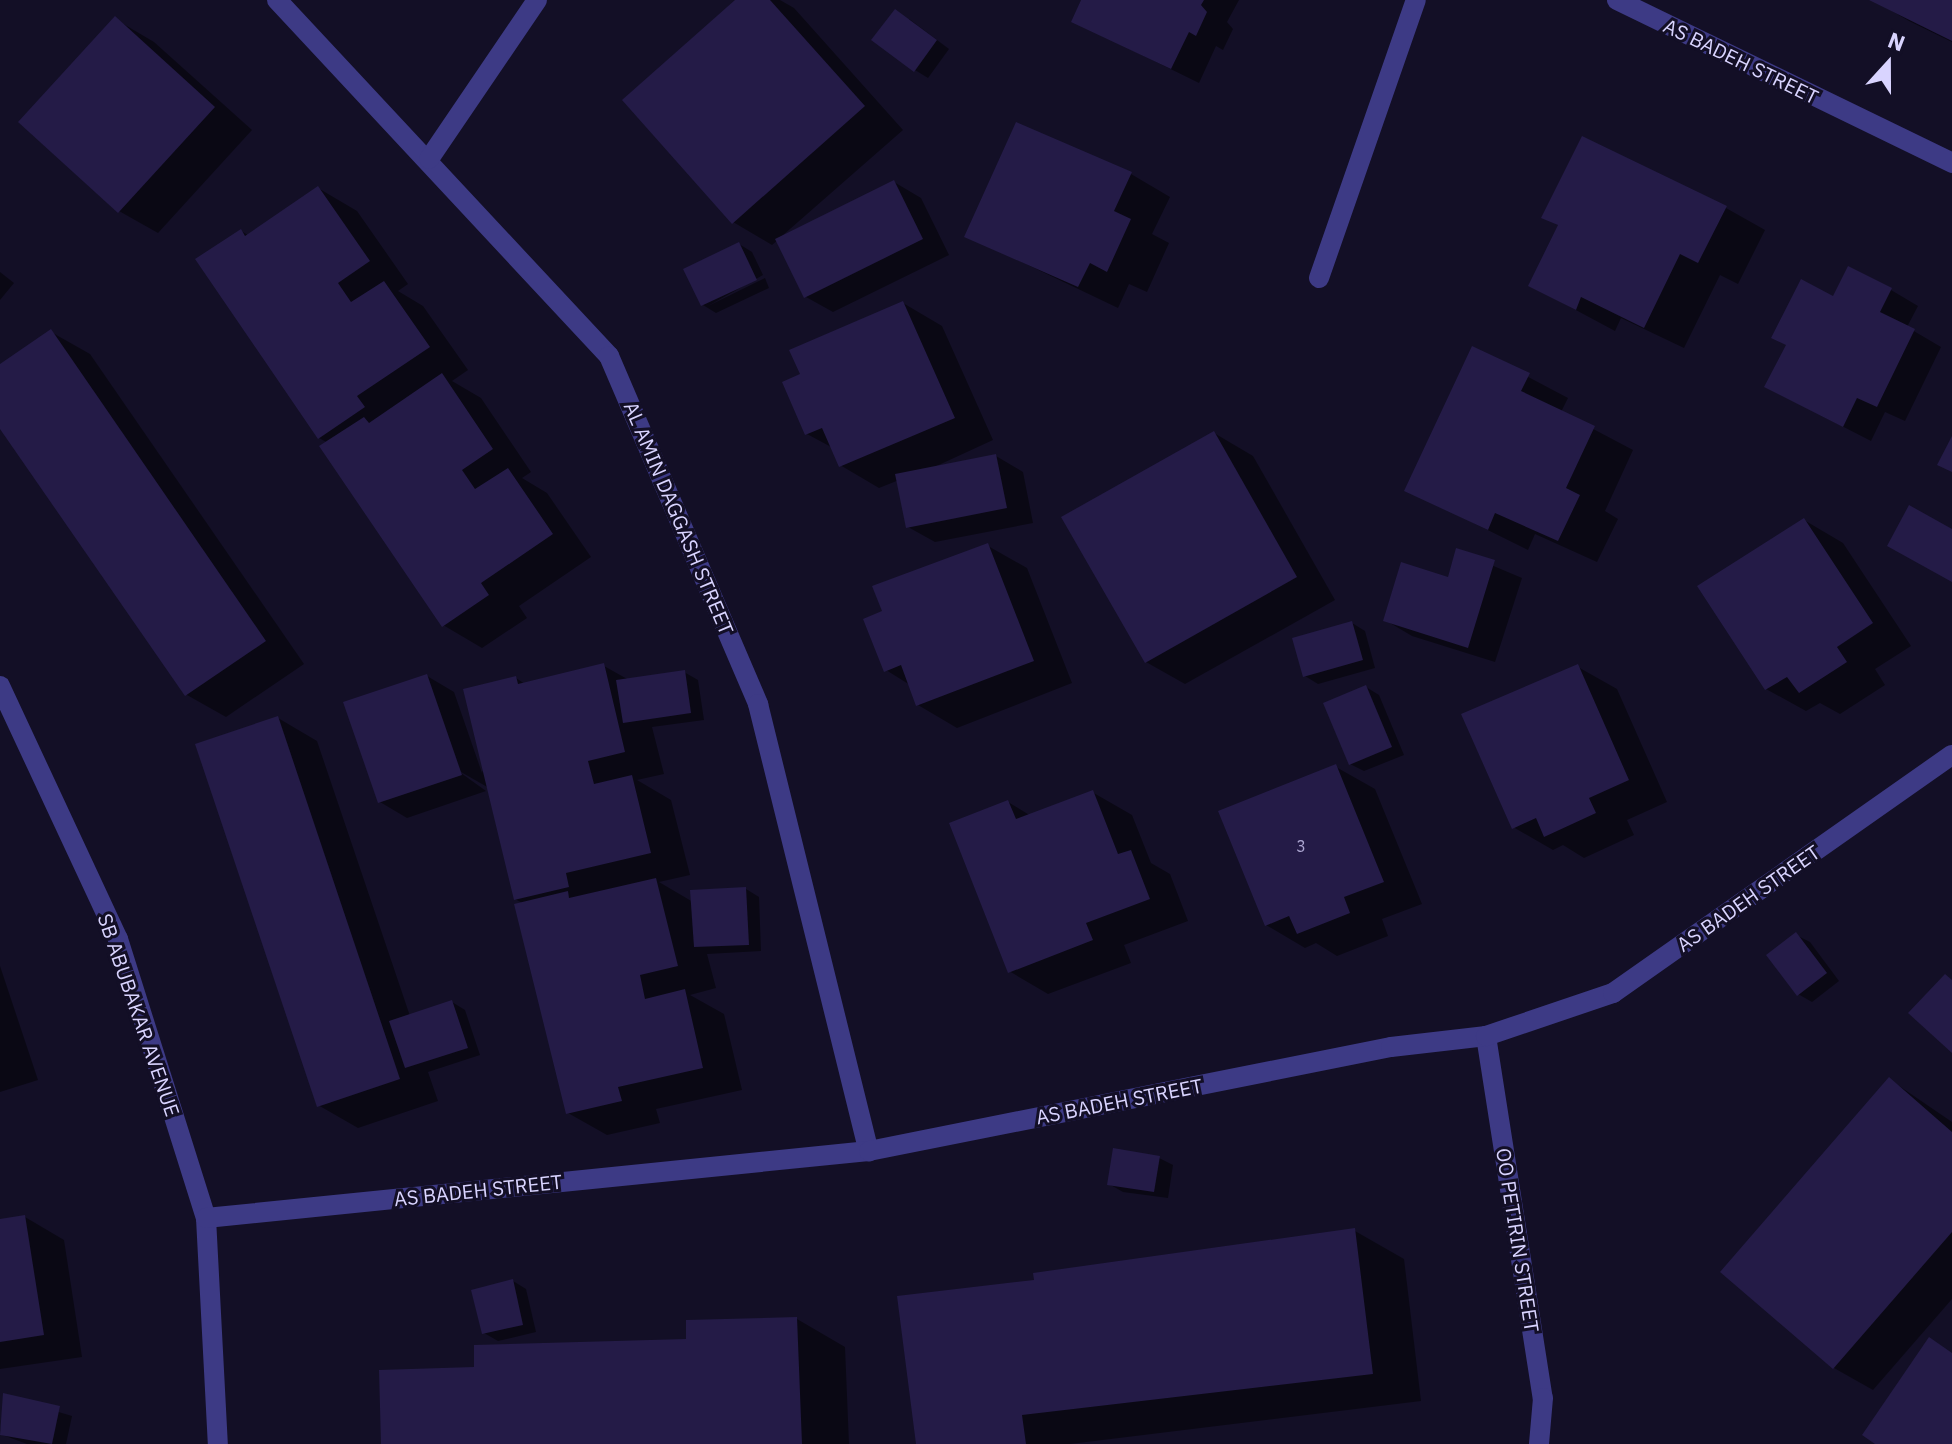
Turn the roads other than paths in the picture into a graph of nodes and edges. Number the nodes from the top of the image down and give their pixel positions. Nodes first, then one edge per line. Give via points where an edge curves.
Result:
1 (277, 0) edge
2 (537, 0) edge
3 (1416, 0) edge
4 (1617, 0) edge
5 (429, 159) junction
6 (1952, 163) edge
7 (1319, 278) dead end
8 (0, 686) edge
9 (1952, 755) edge
10 (1486, 1036) junction
11 (869, 1151) junction
12 (206, 1218) junction
13 (218, 1444) edge
14 (1539, 1444) edge

1 - 5 street, AL AMIN DAGGASH STREET
2 - 5 street
3 - 7 street
4 - 6 street, AS BADEH STREET
5 - 11 street, AL AMIN DAGGASH STREET via 609,356 758,704
8 - 12 street, SB ABUBAKAR AVENUE via 118,939
9 - 10 street, AS BADEH STREET via 1613,993
10 - 11 street, AS BADEH STREET via 1391,1047
10 - 14 street, OO PETIRIN STREET via 1543,1398
11 - 12 street, AS BADEH STREET
12 - 13 street, SB ABUBAKAR AVENUE

